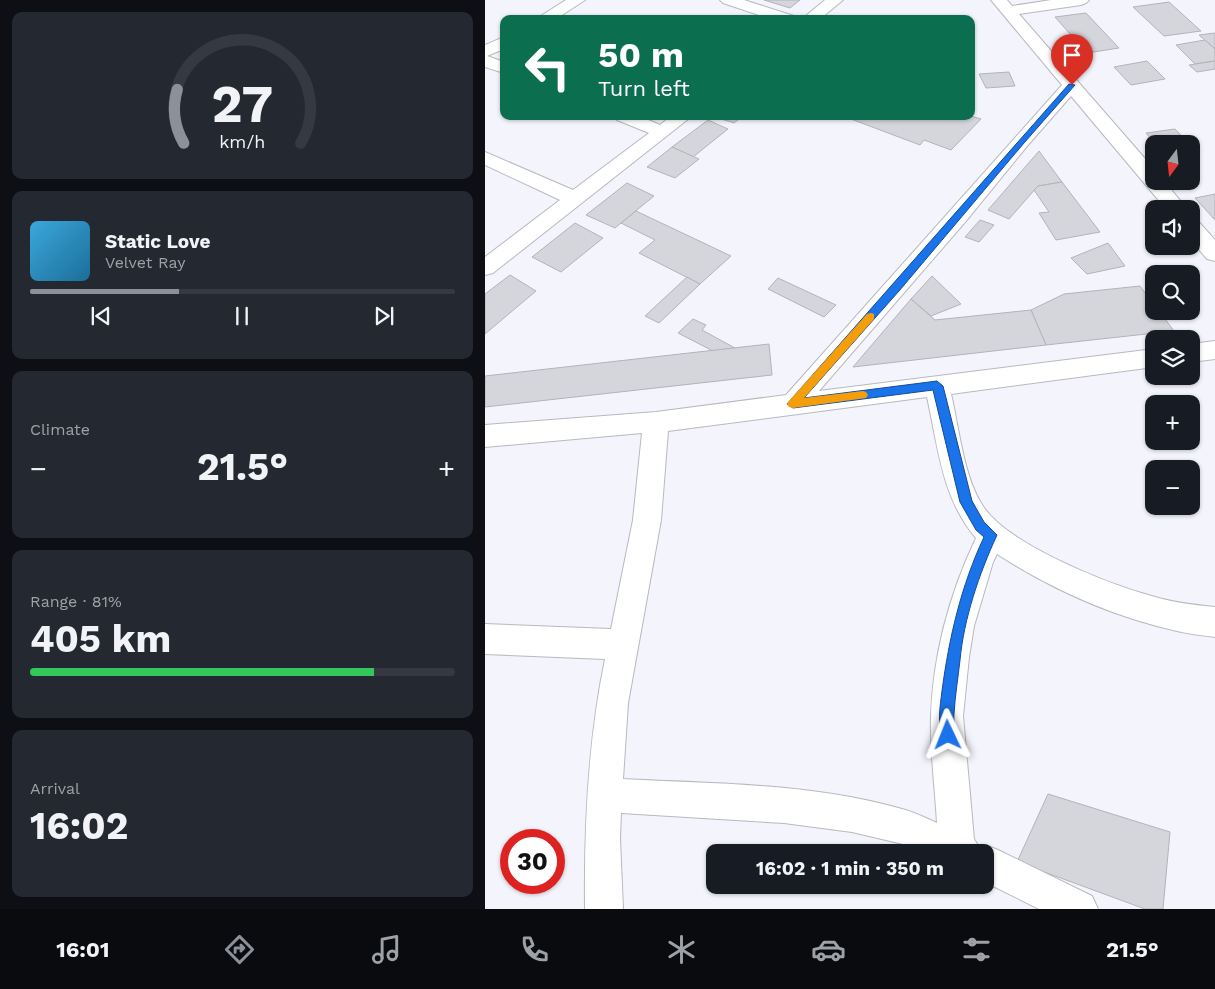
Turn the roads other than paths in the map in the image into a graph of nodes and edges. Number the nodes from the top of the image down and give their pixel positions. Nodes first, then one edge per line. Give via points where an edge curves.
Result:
1 (577, 0) edge
2 (728, 0) edge
3 (835, 0) edge
4 (1081, 0) edge
5 (1004, 5) edge
6 (550, 15) edge
7 (775, 15) edge
8 (815, 15) edge
9 (500, 44) edge
10 (485, 52) edge
11 (485, 60) edge
12 (500, 66) edge
13 (1072, 85) junction
14 (633, 120) edge
15 (678, 120) edge
16 (662, 132) junction
17 (485, 158) edge
18 (575, 199) junction
19 (1169, 200) edge
20 (1200, 236) edge
21 (1215, 254) edge
22 (485, 268) edge
23 (1215, 350) edge
24 (1200, 352) edge
25 (1145, 359) edge
26 (937, 386) junction
27 (793, 404) junction
28 (656, 422) junction
29 (485, 436) edge
30 (991, 535) junction
31 (1215, 622) edge
32 (485, 639) edge
33 (622, 645) junction
34 (605, 795) junction
35 (942, 844) edge
36 (966, 844) edge
37 (994, 868) edge
38 (604, 909) edge
39 (1079, 909) edge

1 - 6 street
2 - 7 street
3 - 8 street
4 - 5 street
5 - 13 street
9 - 10 street
11 - 12 street
13 - 19 street
13 - 27 street
14 - 16 street
15 - 16 street
16 - 18 street
17 - 18 street
18 - 22 street
20 - 21 street
23 - 24 street
25 - 26 street
26 - 27 street
26 - 30 street via 966,502 980,526
27 - 28 street
28 - 29 street
28 - 33 street via 647,520
30 - 31 street via 1050,569 1116,599 1176,617
30 - 36 street via 959,626 947,716
32 - 33 street
33 - 34 street via 612,703
34 - 35 street via 784,806 852,814 904,828
34 - 38 street via 602,838
37 - 39 street

